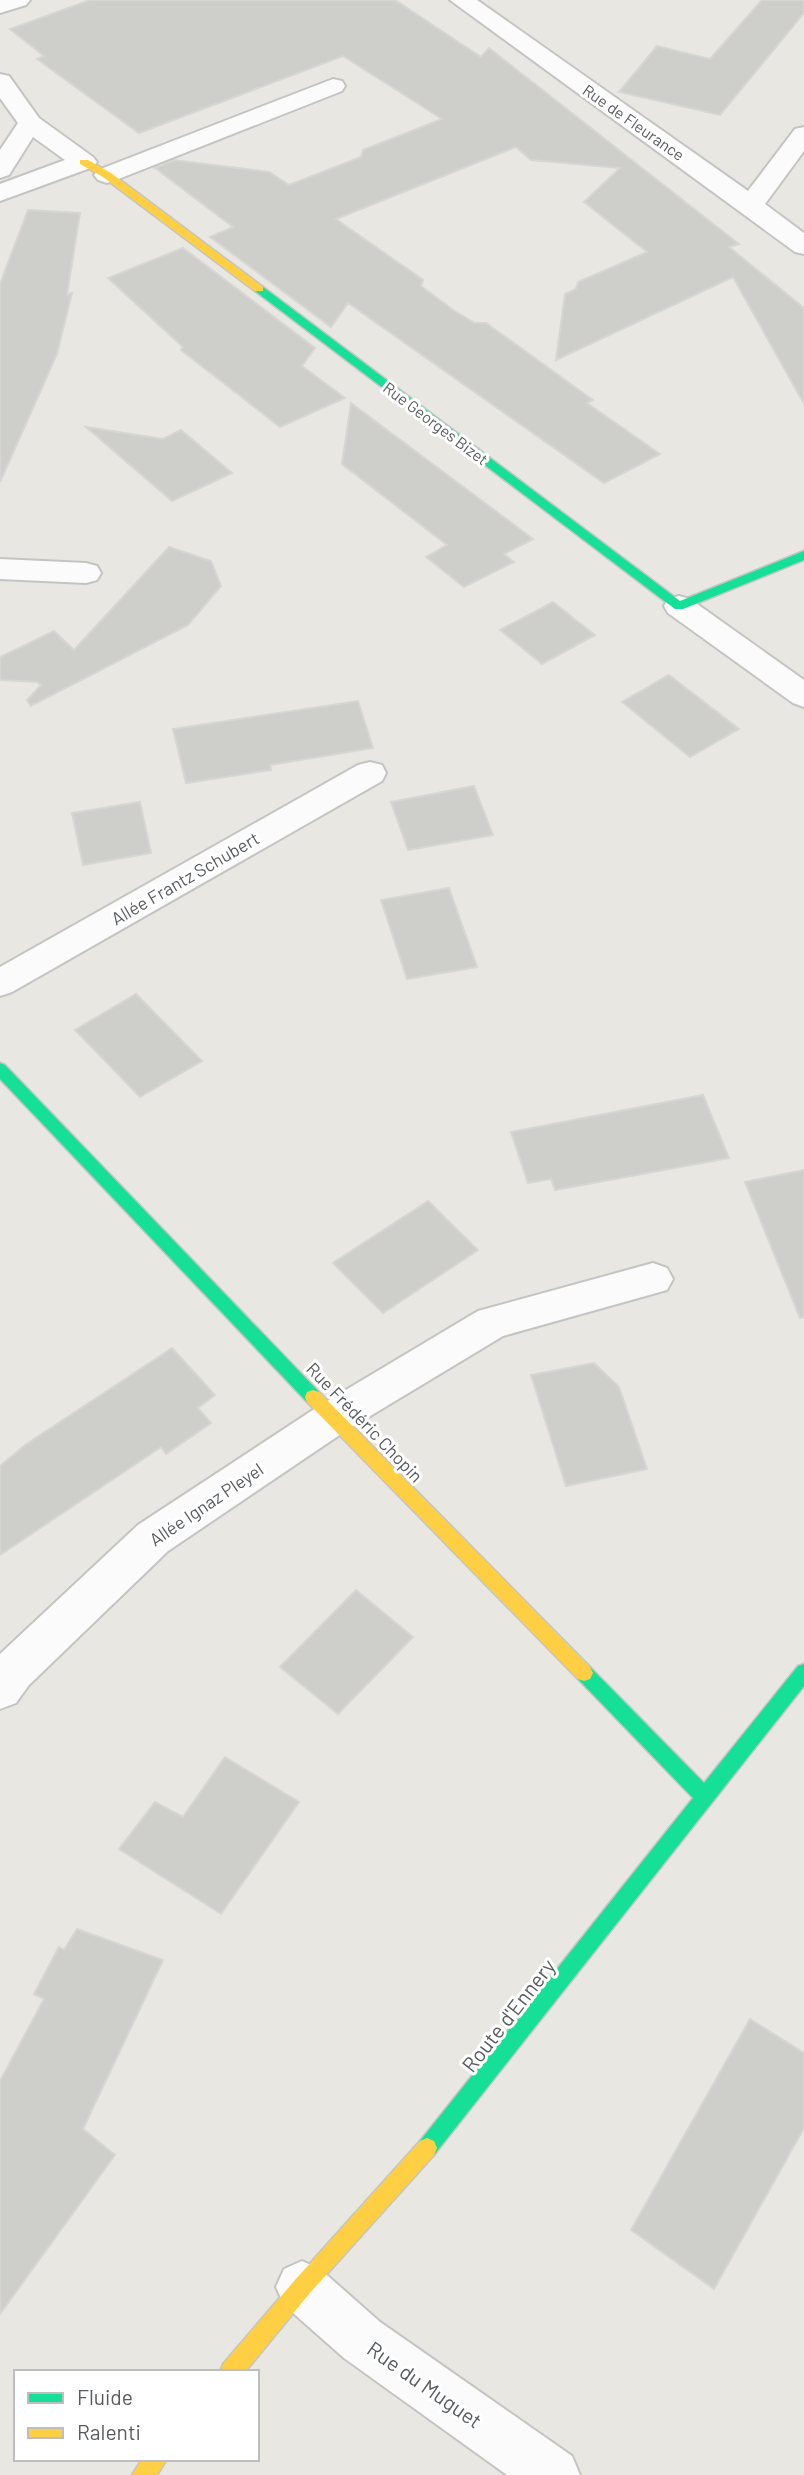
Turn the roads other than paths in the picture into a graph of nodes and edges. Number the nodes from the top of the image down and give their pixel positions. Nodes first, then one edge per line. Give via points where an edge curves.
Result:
1 (18, 0) edge
2 (469, 2) edge
3 (0, 6) edge
4 (0, 80) edge
5 (333, 86) dead end
6 (30, 123) junction
7 (804, 134) edge
8 (84, 162) junction
9 (0, 170) edge
10 (107, 175) junction
11 (0, 193) edge
12 (751, 205) junction
13 (804, 246) edge
14 (804, 555) edge
15 (0, 569) edge
16 (86, 573) dead end
17 (679, 606) junction
18 (804, 696) edge
19 (370, 773) dead end
20 (0, 983) edge
21 (0, 1069) edge
22 (653, 1279) dead end
23 (333, 1418) junction
24 (804, 1672) edge
25 (0, 1689) edge
26 (706, 1798) junction
27 (302, 2287) junction
28 (232, 2370) edge
29 (154, 2461) edge
30 (143, 2475) edge
31 (553, 2475) edge

1 - 3 street
2 - 12 street, Rue de Fleurance
4 - 6 street
5 - 10 street
6 - 8 street
6 - 9 street
7 - 12 street
8 - 10 street, Rue Georges Bizet
8 - 11 street
10 - 17 street, Rue Georges Bizet
12 - 13 street, Rue de Fleurance
14 - 17 street
15 - 16 street
17 - 18 street
19 - 20 street, Allée Frantz Schubert
21 - 23 street, Rue Frédéric Chopin
22 - 23 street, Allée Ignaz Pleyel via 492,1323
23 - 25 street, Allée Ignaz Pleyel via 153,1538 13,1671
23 - 26 street, Rue Frédéric Chopin
24 - 26 street, Route d'Ennery
26 - 27 street, Route d'Ennery via 436,2138
27 - 28 street, Route d'Ennery
27 - 31 street, Rue du Muguet via 362,2340
29 - 30 street

